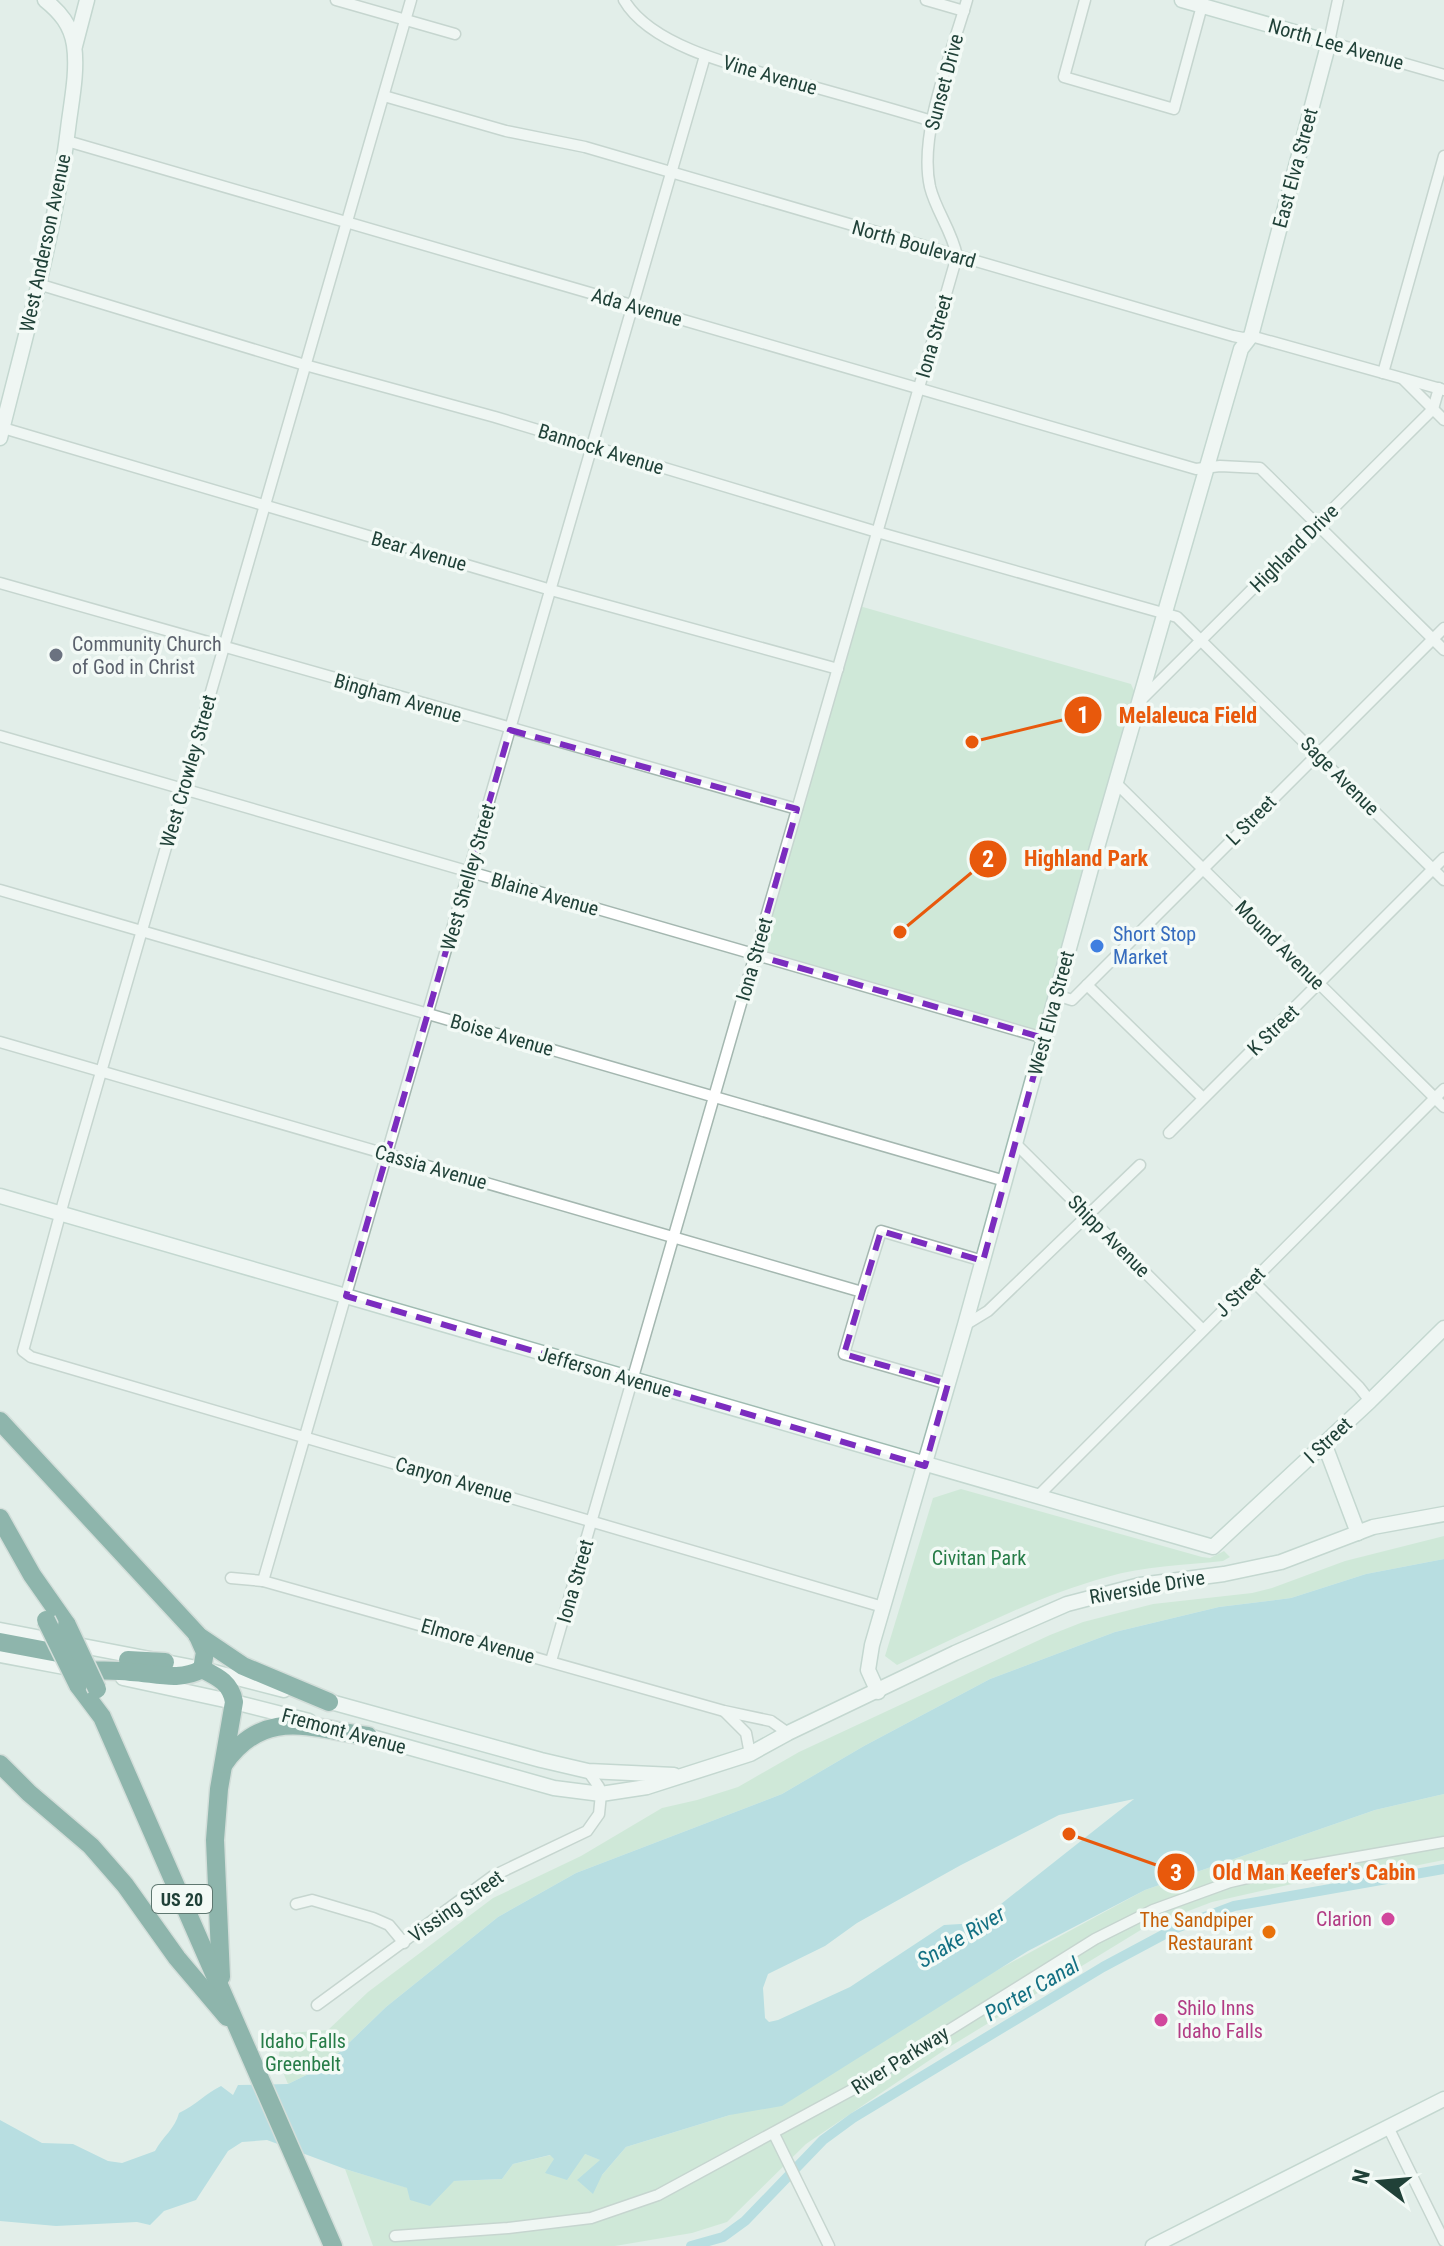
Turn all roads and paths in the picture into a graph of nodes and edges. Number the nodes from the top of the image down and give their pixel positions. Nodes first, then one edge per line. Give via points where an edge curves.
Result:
1 (45, 0) edge
2 (336, 0) edge
3 (411, 0) edge
4 (624, 0) edge
5 (926, 0) edge
6 (1085, 0) edge
7 (1182, 0) edge
8 (1338, 0) edge
9 (86, 3) edge
10 (1203, 3) edge
11 (966, 6) edge
12 (405, 20) junction
13 (455, 34) dead end
14 (1329, 42) junction
15 (75, 48) junction
16 (705, 56) junction
17 (1444, 75) edge
18 (384, 96) junction
19 (932, 121) junction
20 (67, 141) junction
21 (1444, 156) edge
22 (670, 173) junction
23 (347, 222) junction
24 (957, 256) junction
25 (38, 284) junction
26 (632, 306) junction
27 (1251, 336) junction
28 (305, 365) junction
29 (1383, 373) junction
30 (1403, 379) junction
31 (918, 389) junction
32 (1442, 389) edge
33 (1433, 409) junction
34 (1444, 420) edge
35 (1, 433) edge
36 (591, 447) junction
37 (1207, 468) junction
38 (264, 506) junction
39 (1318, 524) junction
40 (877, 532) junction
41 (0, 583) edge
42 (551, 590) junction
43 (1165, 613) junction
44 (1444, 628) edge
45 (1202, 639) junction
46 (1433, 639) junction
47 (224, 648) junction
48 (1444, 650) edge
49 (838, 669) junction
50 (1139, 702) junction
51 (510, 730) junction
52 (0, 736) edge
53 (1317, 754) junction
54 (1116, 783) junction
55 (182, 790) junction
56 (797, 809) junction
57 (1444, 858) edge
58 (1203, 868) junction
59 (1433, 869) junction
60 (469, 872) junction
61 (1444, 880) edge
62 (0, 890) edge
63 (142, 931) junction
64 (755, 955) junction
65 (1087, 985) junction
66 (1319, 985) junction
67 (1056, 995) junction
68 (428, 1013) junction
69 (1044, 1038) junction
70 (0, 1042) edge
71 (101, 1072) junction
72 (1444, 1089) edge
73 (715, 1096) junction
74 (1203, 1098) junction
75 (1435, 1098) junction
76 (1444, 1107) edge
77 (1169, 1133) dead end
78 (1015, 1143) junction
79 (387, 1155) junction
80 (1140, 1165) dead end
81 (1005, 1181) junction
82 (0, 1196) edge
83 (60, 1214) junction
84 (1089, 1215) junction
85 (674, 1237) junction
86 (983, 1261) junction
87 (1252, 1280) junction
88 (862, 1292) junction
89 (346, 1296) junction
90 (965, 1325) junction
91 (1444, 1328) edge
92 (1203, 1330) junction
93 (25, 1355) joint
94 (633, 1380) junction
95 (948, 1384) junction
96 (1370, 1401) junction
97 (0, 1421) edge
98 (305, 1437) junction
99 (1324, 1443) junction
100 (925, 1466) junction
101 (1038, 1496) junction
102 (1444, 1514) edge
103 (0, 1518) edge
104 (592, 1521) junction
105 (1358, 1533) junction
106 (1209, 1546) joint
107 (32, 1575) junction
108 (231, 1578) dead end
109 (263, 1581) junction
110 (883, 1607) junction
111 (0, 1630) edge
112 (197, 1634) junction
113 (0, 1642) edge
114 (0, 1655) edge
115 (551, 1661) junction
116 (165, 1662) junction
117 (202, 1669) junction
118 (82, 1678) junction
119 (878, 1692) junction
120 (863, 1699) joint
121 (234, 1702) junction
122 (329, 1702) junction
123 (724, 1711) junction
124 (102, 1717) junction
125 (788, 1733) junction
126 (368, 1736) junction
127 (750, 1754) junction
128 (0, 1764) edge
129 (223, 1767) junction
130 (588, 1771) junction
131 (686, 1775) junction
132 (601, 1794) junction
133 (1444, 1842) edge
134 (296, 1904) dead end
135 (404, 1943) junction
136 (222, 1992) junction
137 (317, 2005) dead end
138 (239, 2032) junction
139 (1444, 2099) edge
140 (1388, 2127) junction
141 (774, 2134) junction
142 (323, 2223) junction
143 (395, 2236) dead end
144 (1444, 2241) edge
145 (325, 2246) edge
146 (333, 2246) edge
147 (829, 2246) edge
148 (1153, 2246) edge

1 - 15 street via 65,20
2 - 12 street
3 - 12 street, West Crowley Street
4 - 16 street, Vine Avenue via 652,27
5 - 11 street
6 - 10 street via 1064,77 1174,109
7 - 10 street, North Lee Avenue
8 - 14 street, East Elva Street
9 - 15 street
10 - 14 street, North Lee Avenue
11 - 19 street, Sunset Drive
12 - 13 street
12 - 18 street, West Crowley Street
14 - 17 street, North Lee Avenue
14 - 27 street, East Elva Street
15 - 20 street, West Anderson Avenue
16 - 19 street, Vine Avenue
16 - 22 street, West Shelley Street
18 - 22 street, North Boulevard
18 - 23 street, West Crowley Street
19 - 24 street, Sunset Drive via 930,187
20 - 23 street, Ada Avenue
20 - 25 street, West Anderson Avenue
21 - 29 street
22 - 24 street, North Boulevard
22 - 26 street, West Shelley Street
23 - 26 street, Ada Avenue
23 - 28 street, West Crowley Street
24 - 27 street, North Boulevard via 1233,336
24 - 31 street, Iona Street
25 - 28 street, Bannock Avenue
25 - 35 street, West Anderson Avenue
26 - 31 street, Ada Avenue
26 - 36 street, West Shelley Street
27 - 29 street, North Boulevard
27 - 37 street, West Elva Street via 1241,349
28 - 36 street, Bannock Avenue
28 - 38 street, West Crowley Street
29 - 30 street, North Boulevard
30 - 32 street, North Boulevard
30 - 33 street
31 - 37 street, Ada Avenue
31 - 40 street, Iona Street
32 - 33 street, Highland Drive
33 - 34 street
33 - 39 street, Highland Drive
35 - 38 street, Bear Avenue
36 - 40 street, Bannock Avenue
36 - 42 street, West Shelley Street
37 - 39 street, Ada Avenue via 1260,468
37 - 43 street, West Elva Street
38 - 42 street, Bear Avenue
38 - 47 street, West Crowley Street
39 - 45 street, Highland Drive
39 - 46 street, Ada Avenue
40 - 43 street, Bannock Avenue
40 - 49 street, Iona Street
41 - 47 street, Bingham Avenue
42 - 49 street, Bear Avenue
42 - 51 street, West Shelley Street
43 - 45 street, Sage Avenue
43 - 50 street, West Elva Street
44 - 46 street, L Street
45 - 50 street, Highland Drive
45 - 53 street, Sage Avenue
46 - 48 street, Ada Avenue
46 - 53 street, L Street
47 - 51 street, Bingham Avenue
47 - 55 street, West Crowley Street
49 - 56 street, Iona Street
50 - 54 street, West Elva Street
51 - 56 street, Bingham Avenue
51 - 60 street, West Shelley Street
52 - 55 street, Blaine Avenue
53 - 58 street, L Street
53 - 59 street, Sage Avenue
54 - 58 street, Mound Avenue
54 - 67 street, West Elva Street
55 - 60 street, Blaine Avenue
55 - 63 street, West Crowley Street
56 - 64 street, Iona Street
57 - 59 street, K Street
58 - 65 street, L Street
58 - 66 street, Mound Avenue
59 - 61 street, Sage Avenue
59 - 66 street, K Street
60 - 64 street, Blaine Avenue
60 - 68 street, West Shelley Street
62 - 63 street, Boise Avenue
63 - 68 street, Boise Avenue
63 - 71 street, West Crowley Street
64 - 69 street, Blaine Avenue
64 - 73 street, Iona Street
65 - 67 street, L Street via 1072,1000
65 - 74 street
66 - 74 street, K Street
66 - 75 street, Mound Avenue
67 - 69 street, West Elva Street
68 - 73 street, Boise Avenue
68 - 79 street, West Shelley Street
69 - 78 street, West Elva Street
70 - 71 street, Cassia Avenue
71 - 79 street, Cassia Avenue
71 - 83 street, West Crowley Street
72 - 75 street, J Street
73 - 81 street, Boise Avenue
73 - 85 street, Iona Street
74 - 77 street, K Street
75 - 76 street, Mound Avenue
75 - 87 street, J Street
78 - 81 street, West Elva Street
78 - 84 street, Shipp Avenue
79 - 85 street, Cassia Avenue
79 - 89 street, West Shelley Street
80 - 84 street
81 - 86 street, West Elva Street
82 - 83 street, Jefferson Avenue
83 - 89 street, Jefferson Avenue
83 - 93 street, West Crowley Street via 23,1346
84 - 90 street via 988,1311
84 - 92 street, Shipp Avenue
85 - 88 street, Cassia Avenue
85 - 94 street, Iona Street
86 - 88 street via 881,1231
86 - 90 street, West Elva Street
87 - 92 street, J Street
87 - 96 street
88 - 95 street via 844,1354
89 - 94 street, Jefferson Avenue
89 - 98 street, West Shelley Street
90 - 95 street, West Elva Street
91 - 96 street, I Street
92 - 101 street, J Street
93 - 98 street, Canyon Avenue
94 - 100 street, Jefferson Avenue
94 - 104 street, Iona Street
95 - 100 street, West Elva Street
96 - 99 street, I Street
97 - 112 highway
98 - 104 street, Canyon Avenue
98 - 109 street, West Shelley Street
99 - 105 street
99 - 106 street, I Street via 1221,1542
100 - 101 street, Jefferson Avenue
100 - 110 street, West Elva Street
101 - 106 street, Jefferson Avenue
102 - 105 street, Riverside Drive
103 - 107 highway, US 20
104 - 110 street, Canyon Avenue
104 - 115 street, Iona Street
105 - 119 street, Riverside Drive via 1281,1562 1140,1585 1067,1604
107 - 118 highway, US 20, bridge via 46,1620
107 - 124 highway, US 20, bridge via 67,1625 97,1689
108 - 109 street, Elmore Avenue
109 - 115 street, Elmore Avenue
110 - 119 street, West Elva Street via 868,1670
111 - 116 street, Fremont Avenue
112 - 117 highway via 205,1652
112 - 122 highway via 243,1666
113 - 116 highway via 102,1660
114 - 118 street, Fremont Avenue
115 - 123 street, Elmore Avenue
116 - 117 street, Fremont Avenue
117 - 118 highway via 168,1677 133,1672
117 - 121 highway via 227,1684
117 - 122 street, Fremont Avenue
118 - 121 street, Fremont Avenue
118 - 124 highway, US 20
119 - 120 street, Riverside Drive
120 - 125 street, Fremont Avenue
121 - 126 street, Fremont Avenue
121 - 129 highway
122 - 130 street, Fremont Avenue
123 - 125 street, Elmore Avenue via 771,1721
123 - 127 street via 746,1733
124 - 136 highway, US 20
125 - 127 street, Fremont Avenue
126 - 129 highway via 270,1727 251,1735
126 - 132 street, Fremont Avenue via 529,1782
127 - 131 street, Fremont Avenue
128 - 138 highway via 91,1846
129 - 136 highway via 215,1840
130 - 131 street, Fremont Avenue
130 - 132 street
131 - 132 street, Fremont Avenue
132 - 135 street, Vissing Street via 599,1814 587,1831 493,1876
133 - 141 street, River Parkway via 1230,1882 1153,1910 1095,1939
134 - 135 street via 312,1900 373,1918 389,1925
135 - 137 street, Vissing Street
136 - 138 highway, US 20
138 - 142 highway, US 20
139 - 140 street
140 - 144 street
140 - 148 street
141 - 143 street, River Parkway via 658,2195 591,2218
141 - 147 street
142 - 145 highway
142 - 146 highway, US 20

